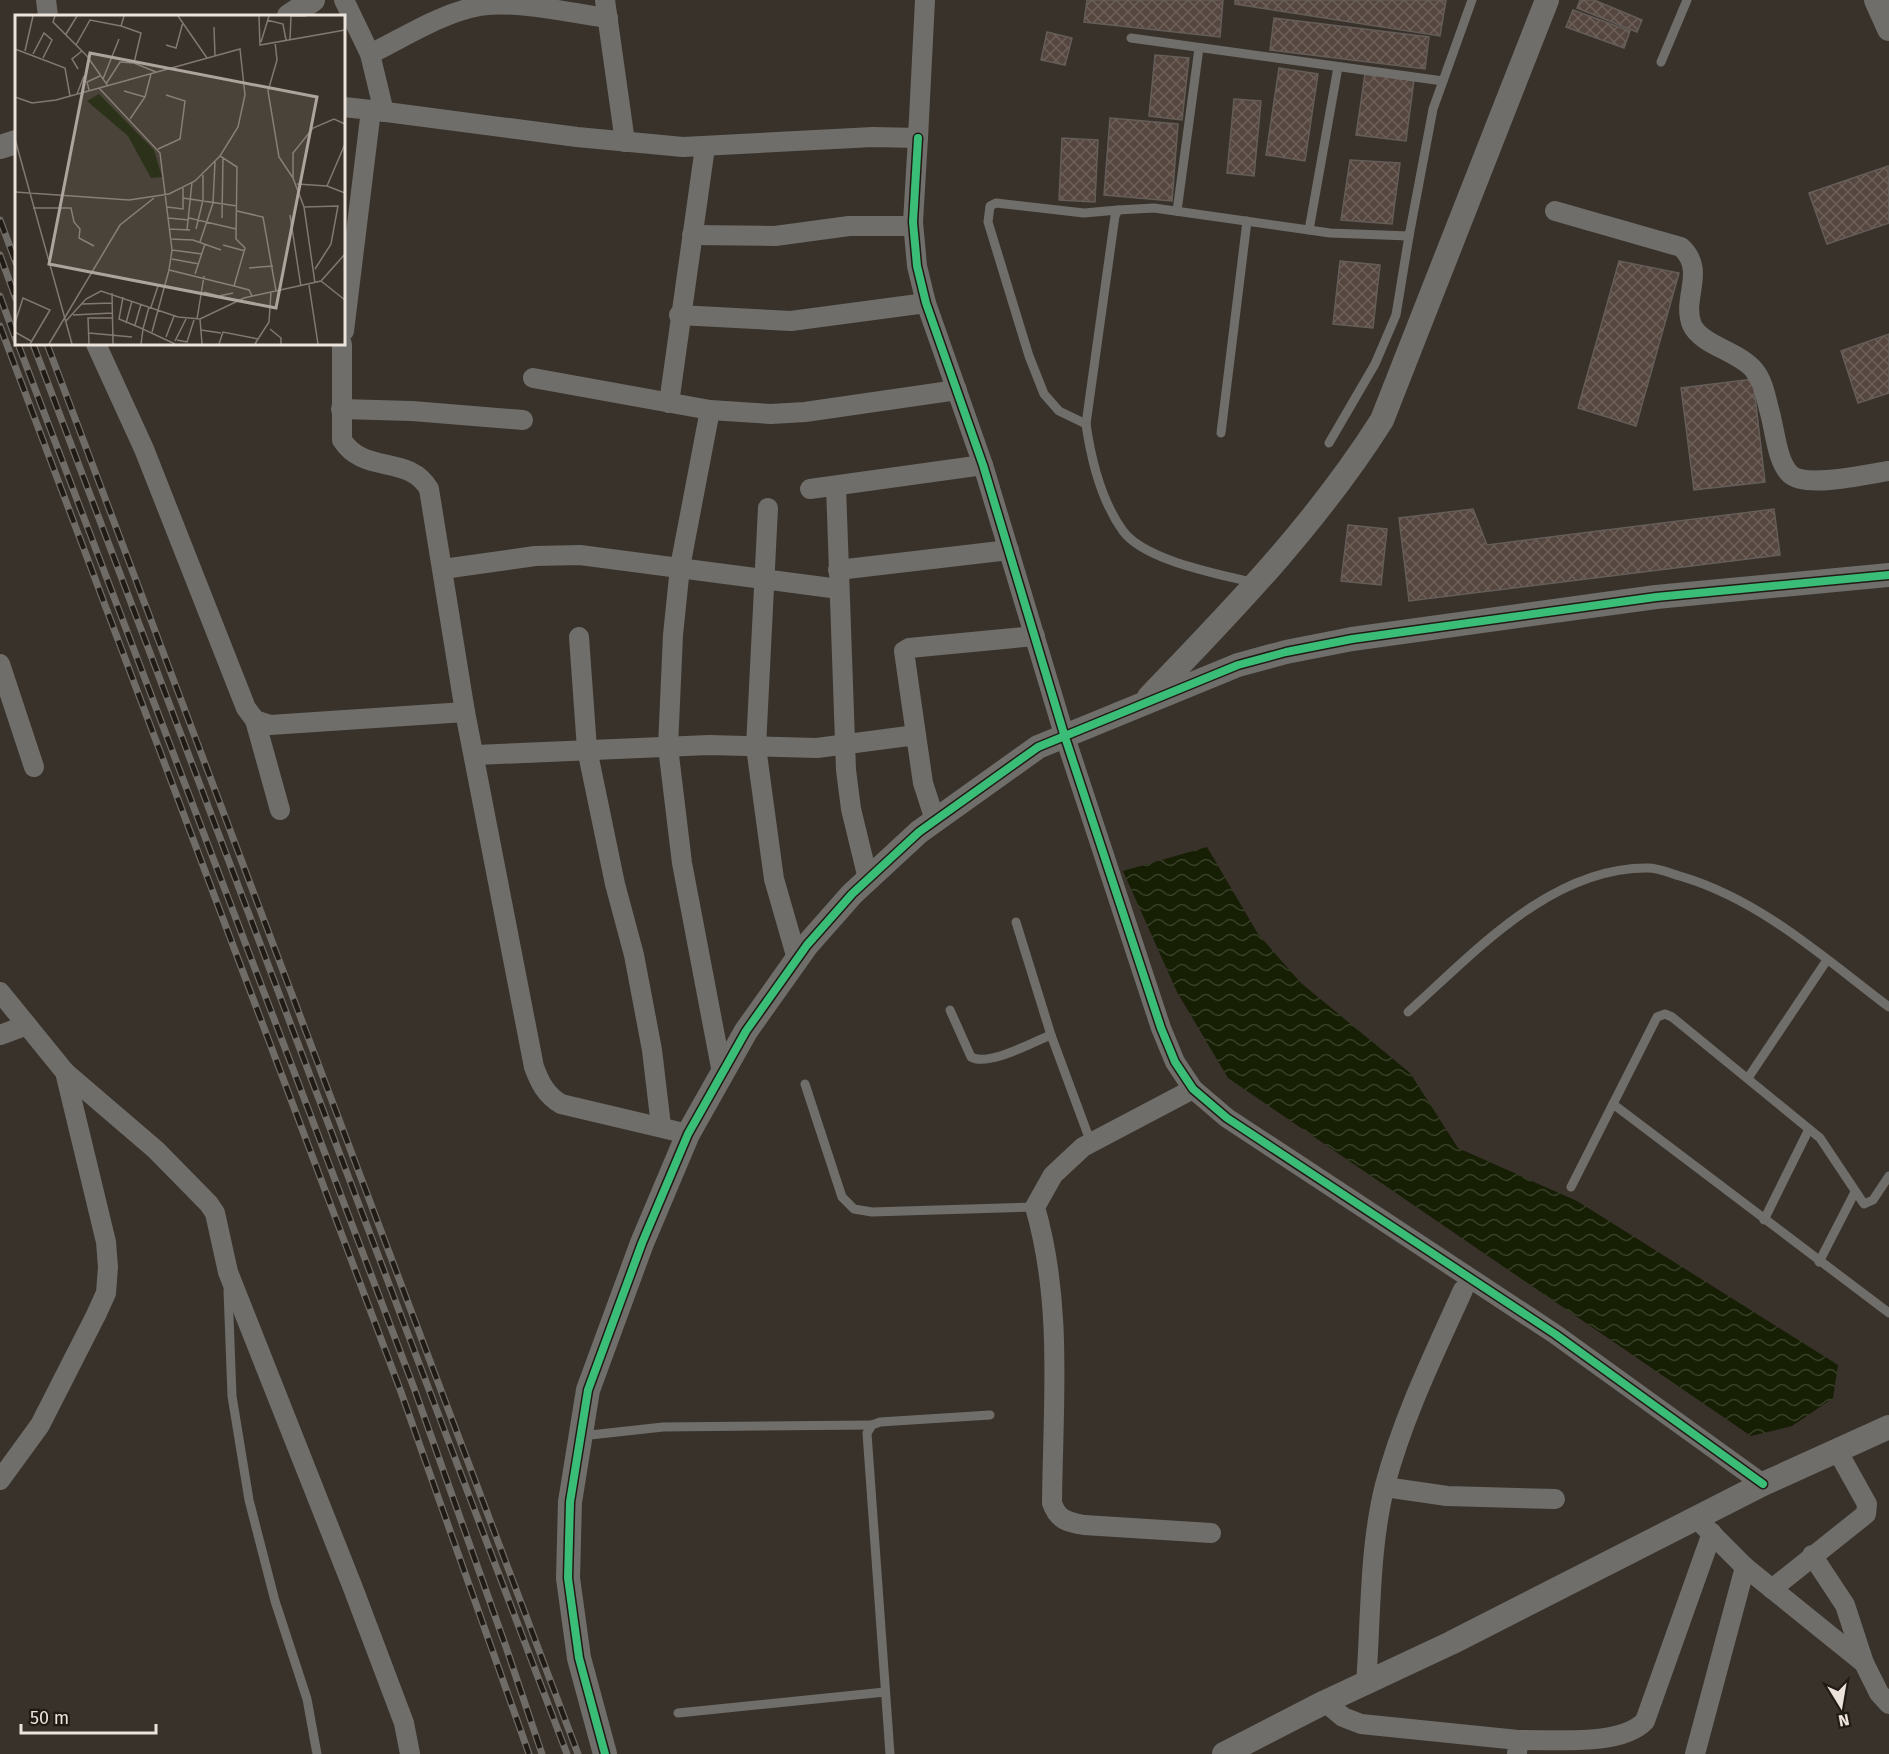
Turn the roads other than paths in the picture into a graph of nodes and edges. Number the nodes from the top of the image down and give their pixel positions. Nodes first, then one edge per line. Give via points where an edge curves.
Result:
1 (46, 0) edge
2 (313, 0) edge
3 (344, 0) edge
4 (925, 0) edge
5 (1472, 0) edge
6 (1547, 0) edge
7 (1687, 0) edge
8 (1876, 0) edge
9 (606, 9) edge
10 (48, 15) edge
11 (290, 15) edge
12 (1889, 29) edge
13 (1131, 38) dead end
14 (1199, 48) junction
15 (370, 54) junction
16 (1661, 62) dead end
17 (1338, 67) junction
18 (1443, 81) junction
19 (345, 107) edge
20 (377, 111) junction
21 (918, 138) junction
22 (15, 142) edge
23 (625, 142) junction
24 (0, 147) edge
25 (705, 147) junction
26 (352, 181) edge
27 (1118, 210) junction
28 (1177, 211) junction
29 (1555, 211) dead end
30 (1247, 221) junction
31 (913, 226) junction
32 (1309, 230) junction
33 (692, 235) junction
34 (1409, 236) junction
35 (926, 303) junction
36 (345, 312) edge
37 (679, 315) junction
38 (96, 345) edge
39 (342, 345) edge
40 (533, 378) dead end
41 (957, 390) junction
42 (669, 404) junction
43 (341, 409) junction
44 (710, 410) junction
45 (523, 420) dead end
46 (1086, 424) junction
47 (1221, 433) dead end
48 (1329, 443) dead end
49 (983, 465) junction
50 (1889, 471) edge
51 (836, 486) junction
52 (810, 489) dead end
53 (768, 508) dead end
54 (1009, 550) junction
55 (680, 567) junction
56 (443, 569) junction
57 (1889, 575) edge
58 (764, 579) junction
59 (839, 580) junction
60 (1258, 584) junction
61 (1035, 636) junction
62 (579, 637) dead end
63 (0, 664) edge
64 (1145, 702) junction
65 (465, 712) junction
66 (255, 720) junction
67 (1064, 734) junction
68 (916, 735) junction
69 (845, 745) junction
70 (668, 747) junction
71 (756, 747) junction
72 (587, 749) junction
73 (476, 755) junction
74 (34, 767) dead end
75 (279, 810) dead end
76 (935, 820) junction
77 (868, 879) junction
78 (1016, 922) dead end
79 (798, 959) junction
80 (1827, 960) junction
81 (0, 992) edge
82 (1889, 1007) edge
83 (950, 1010) dead end
84 (1408, 1012) dead end
85 (27, 1024) junction
86 (0, 1035) edge
87 (1051, 1035) junction
88 (65, 1071) junction
89 (722, 1073) junction
90 (1748, 1078) junction
91 (805, 1084) dead end
92 (1192, 1089) junction
93 (1613, 1104) junction
94 (661, 1126) junction
95 (1809, 1129) junction
96 (688, 1134) junction
97 (1091, 1143) junction
98 (1889, 1176) edge
99 (1571, 1186) dead end
100 (1855, 1192) junction
101 (1035, 1207) junction
102 (1764, 1220) junction
103 (1819, 1262) junction
104 (228, 1272) junction
105 (1463, 1290) dead end
106 (1889, 1313) edge
107 (990, 1415) dead end
108 (872, 1425) junction
109 (1889, 1427) edge
110 (579, 1436) junction
111 (1838, 1452) junction
112 (0, 1480) edge
113 (1763, 1484) junction
114 (1385, 1487) junction
115 (1555, 1499) dead end
116 (1705, 1526) junction
117 (1211, 1533) dead end
118 (1812, 1555) junction
119 (1745, 1567) junction
120 (1772, 1588) junction
121 (1864, 1663) junction
122 (1366, 1684) junction
123 (885, 1692) junction
124 (1325, 1702) junction
125 (1889, 1704) edge
126 (678, 1713) dead end
127 (1517, 1747) edge
128 (317, 1754) edge
129 (410, 1754) edge
130 (605, 1754) edge
131 (890, 1754) edge
132 (1224, 1754) edge
133 (1695, 1754) edge

1 - 10 street
2 - 11 street
3 - 15 street
4 - 21 street
5 - 18 lane
6 - 60 street via 1382,420 1350,470
7 - 16 lane
8 - 12 street
9 - 15 street via 478,6 452,14
9 - 23 street
13 - 14 lane
14 - 17 lane
14 - 28 lane
15 - 20 street
17 - 18 lane
17 - 32 lane
18 - 34 lane via 1433,109
19 - 20 street
20 - 23 street
20 - 26 street
21 - 25 street
21 - 31 street
22 - 24 street
23 - 25 street
25 - 33 street
26 - 36 street
27 - 28 lane
27 - 46 lane
27 - 46 lane via 1084,213 996,203 988,213 1044,394 1059,411
28 - 30 lane
29 - 50 street via 1681,247 1690,255 1692,324 1700,334 1746,361 1756,372 1790,474 1815,481
30 - 32 lane
30 - 47 lane
31 - 33 street via 849,226 775,236
31 - 35 street
32 - 34 lane
33 - 37 street
34 - 48 lane via 1396,315 1375,364
35 - 37 street via 799,320
35 - 41 street
37 - 42 street
38 - 66 street via 144,449 246,708
39 - 43 street
40 - 42 street
41 - 44 street via 805,412
41 - 49 street
42 - 44 street
43 - 45 street
43 - 56 street via 340,431 349,450 358,457 414,471 423,478 435,512
44 - 55 street
46 - 60 lane via 1101,485 1124,533 1161,555
49 - 51 street
49 - 54 street
51 - 52 street
51 - 59 street
53 - 58 street
54 - 59 street via 893,566
54 - 61 street
55 - 56 street via 562,554
55 - 58 street
55 - 70 street
56 - 65 street
57 - 64 street via 1656,597 1352,639 1238,665
58 - 59 street
58 - 71 street
59 - 69 street
60 - 64 street
61 - 67 street
61 - 68 street via 904,651
62 - 72 street
63 - 74 street
64 - 67 street
65 - 66 street via 270,725
65 - 73 street
66 - 75 street
67 - 76 street via 1038,747
67 - 92 street via 1161,1028
68 - 69 street
68 - 76 street via 922,783
69 - 71 street
69 - 77 street via 851,809
70 - 71 street
70 - 72 street
70 - 89 street via 682,862
71 - 79 street via 774,879
72 - 73 street
72 - 94 street via 634,955
73 - 94 street via 534,1067 541,1085 561,1104
76 - 77 street
77 - 79 street
78 - 87 lane
79 - 89 street via 746,1031
80 - 82 lane
80 - 84 lane via 1757,909 1711,886 1650,867 1615,871 1586,879 1546,899 1495,934
80 - 90 lane
81 - 85 street
83 - 87 lane via 971,1057 976,1060 989,1060
85 - 86 street
85 - 88 street
87 - 97 lane
88 - 104 street via 156,1150 209,1204 215,1213
88 - 112 street via 106,1242 106,1293 40,1425
89 - 96 street
90 - 93 lane via 1672,1017 1662,1014
90 - 95 lane
91 - 101 lane via 842,1197 854,1209 872,1212
92 - 97 street
92 - 113 street via 1227,1118 1564,1340
93 - 99 lane
93 - 102 lane
94 - 96 street
95 - 100 lane via 1833,1154
95 - 102 lane
96 - 110 street via 605,1342 588,1390
97 - 101 street via 1064,1162
98 - 100 lane via 1870,1203 1864,1204
100 - 103 lane
101 - 117 street via 1046,1245 1052,1297 1056,1399 1052,1503 1056,1516 1084,1525
102 - 103 lane
103 - 106 lane
104 - 128 lane via 232,1396 245,1481 262,1559 307,1699
104 - 129 street via 404,1723
105 - 114 street via 1404,1424
107 - 108 lane
108 - 110 lane via 663,1427
108 - 123 lane via 866,1444
109 - 111 street
110 - 130 street via 570,1502 568,1578 579,1658
111 - 113 street
111 - 118 street via 1868,1509
113 - 116 street
114 - 115 street via 1447,1496
114 - 122 street via 1375,1549
116 - 119 street
116 - 122 street
116 - 127 street via 1645,1721 1638,1729 1608,1737
118 - 120 street
118 - 121 street via 1845,1605
119 - 120 street
119 - 133 street
120 - 121 street
121 - 125 street
122 - 124 street
123 - 126 lane
123 - 131 lane
124 - 127 street via 1343,1717 1361,1724
124 - 132 street

